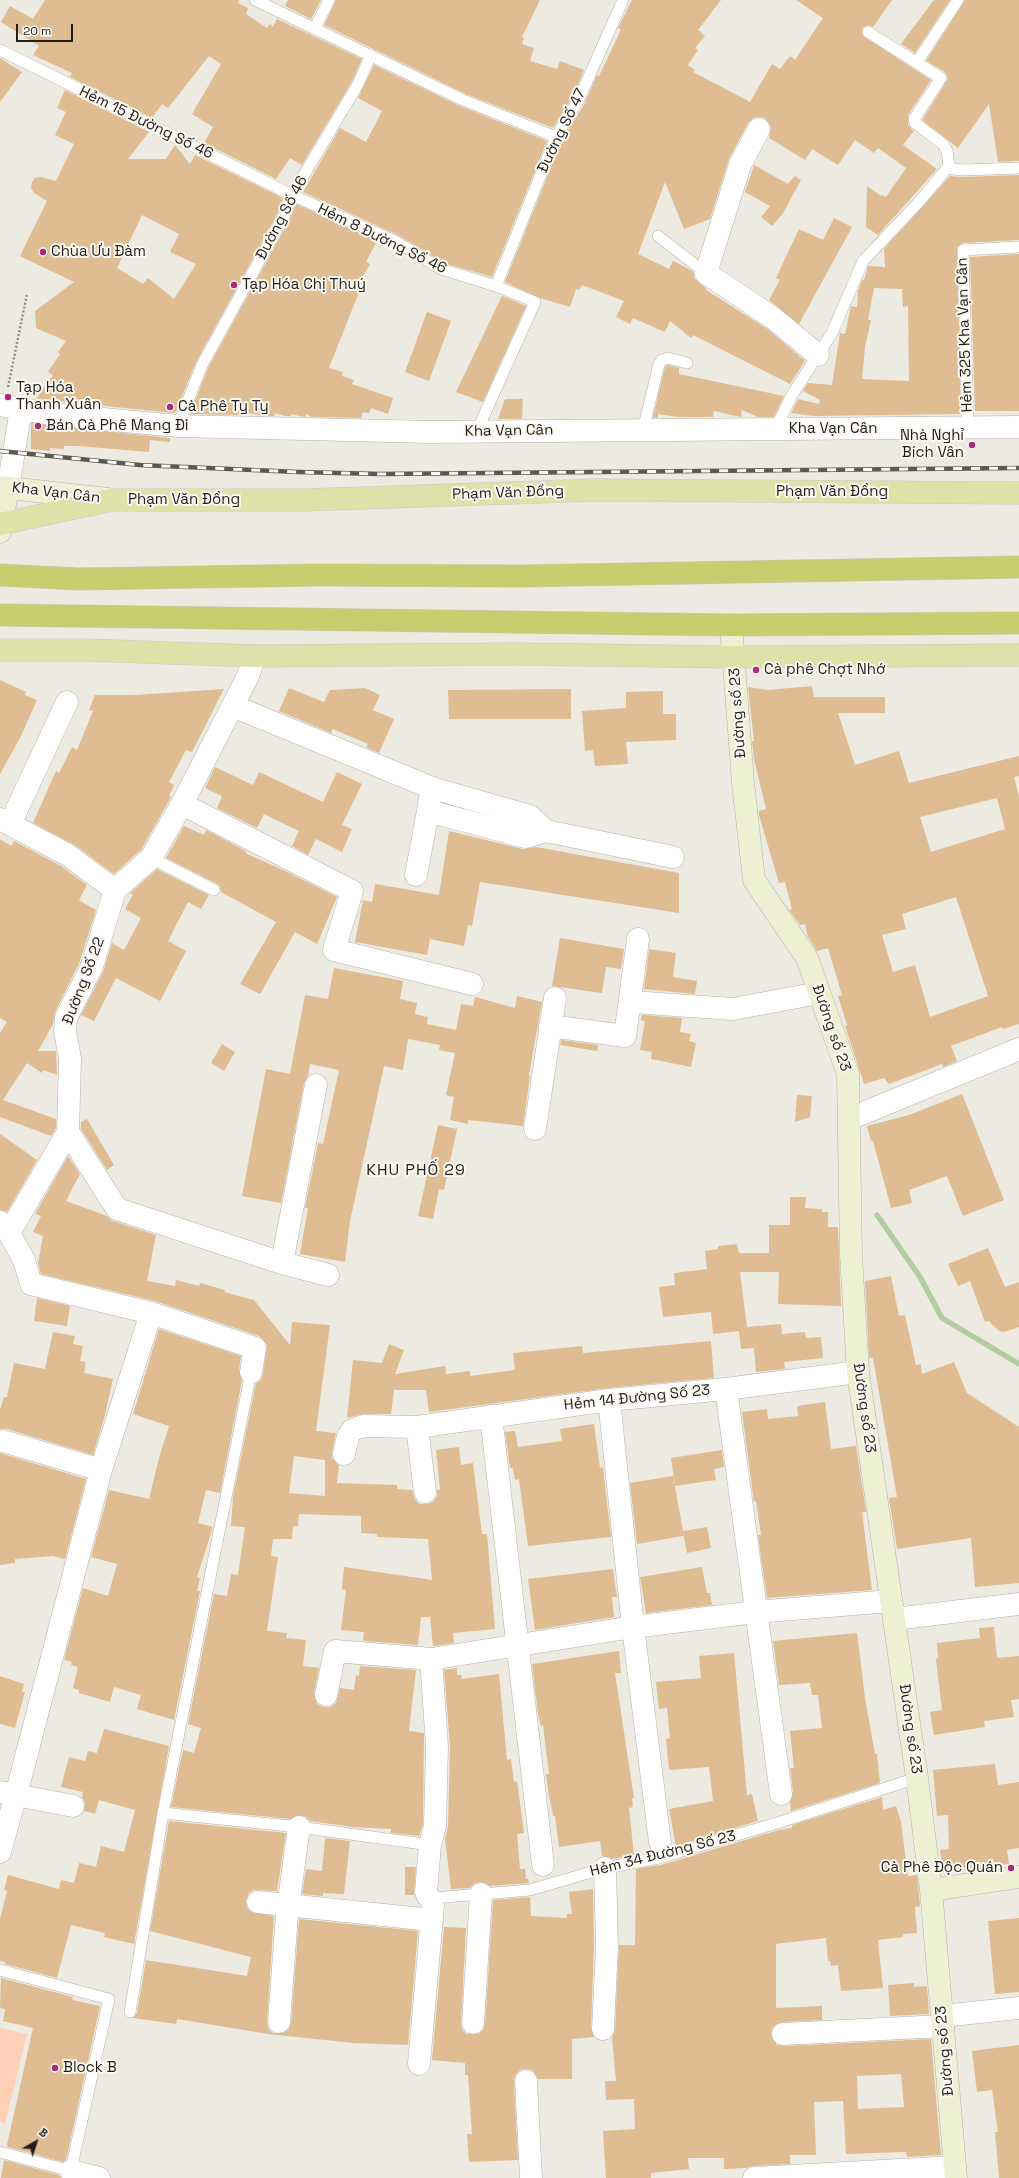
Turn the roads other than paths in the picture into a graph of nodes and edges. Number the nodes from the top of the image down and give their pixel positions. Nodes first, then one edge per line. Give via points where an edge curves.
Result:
1 (255, 0) edge
2 (329, 0) edge
3 (623, 0) edge
4 (958, 0) edge
5 (315, 28) junction
6 (868, 32) dead end
7 (0, 50) edge
8 (371, 55) junction
9 (917, 62) junction
10 (759, 129) dead end
11 (556, 137) junction
12 (949, 166) junction
13 (1019, 168) edge
14 (292, 195) junction
15 (658, 236) dead end
16 (1019, 247) edge
17 (706, 273) junction
18 (496, 286) junction
19 (818, 355) junction
20 (687, 362) dead end
21 (9, 407) edge
22 (178, 426) junction
23 (1019, 427) edge
24 (968, 428) junction
25 (642, 430) junction
26 (775, 430) junction
27 (477, 431) junction
28 (4, 487) edge
29 (1019, 493) edge
30 (112, 500) junction
31 (1, 527) edge
32 (1019, 567) edge
33 (0, 575) edge
34 (0, 615) edge
35 (1019, 623) edge
36 (731, 625) junction
37 (0, 650) edge
38 (1019, 655) edge
39 (255, 656) junction
40 (734, 657) junction
41 (67, 702) dead end
42 (233, 706) junction
43 (432, 788) junction
44 (182, 804) junction
45 (428, 811) junction
46 (5, 822) edge
47 (546, 831) junction
48 (673, 857) dead end
49 (151, 858) junction
50 (416, 874) dead end
51 (115, 890) junction
52 (214, 890) dead end
53 (638, 939) dead end
54 (472, 984) dead end
55 (819, 993) junction
56 (555, 998) dead end
57 (631, 1002) junction
58 (550, 1026) junction
59 (1019, 1050) edge
60 (316, 1085) dead end
61 (848, 1119) junction
62 (535, 1130) dead end
63 (68, 1132) junction
64 (5, 1228) edge
65 (282, 1263) junction
66 (328, 1275) dead end
67 (151, 1313) junction
68 (250, 1372) joint
69 (858, 1372) junction
70 (726, 1389) junction
71 (609, 1400) junction
72 (491, 1416) junction
73 (417, 1427) junction
74 (3, 1441) dead end
75 (344, 1454) dead end
76 (101, 1470) junction
77 (425, 1492) dead end
78 (1019, 1604) edge
79 (892, 1610) junction
80 (755, 1612) junction
81 (633, 1627) junction
82 (516, 1645) junction
83 (431, 1659) junction
84 (326, 1695) dead end
85 (917, 1778) junction
86 (8, 1793) edge
87 (782, 1794) dead end
88 (73, 1806) dead end
89 (162, 1813) junction
90 (299, 1827) junction
91 (660, 1842) dead end
92 (430, 1845) junction
93 (0, 1852) edge
94 (543, 1865) dead end
95 (605, 1868) junction
96 (1019, 1877) edge
97 (931, 1890) junction
98 (481, 1894) junction
99 (431, 1897) junction
100 (258, 1902) dead end
101 (288, 1905) junction
102 (432, 1920) junction
103 (0, 1970) edge
104 (1019, 2008) edge
105 (130, 2012) dead end
106 (943, 2021) junction
107 (279, 2022) dead end
108 (473, 2024) dead end
109 (603, 2029) dead end
110 (783, 2034) dead end
111 (419, 2064) dead end
112 (526, 2081) dead end
113 (0, 2152) edge
114 (956, 2173) edge
115 (70, 2174) edge
116 (99, 2178) edge
117 (531, 2178) edge
118 (754, 2178) edge

1 - 5 lane
2 - 5 lane
3 - 11 lane, Đường Số 47 via 579,99
4 - 9 lane
5 - 8 lane
6 - 9 lane
7 - 14 lane, Hẻm 15 Đường Số 46
8 - 11 lane via 462,100
8 - 14 lane, Đường Số 46 via 357,86
9 - 12 lane via 941,78 914,119 915,123 943,144 947,151
10 - 17 street via 740,165
11 - 18 lane, Đường Số 47
12 - 13 lane via 952,169 963,170
12 - 19 lane via 863,261 832,333
14 - 18 lane, Hẻm 8 Đường Số 46 via 395,241 441,270
14 - 22 lane, Đường Số 46 via 274,234 202,365
15 - 17 lane
16 - 24 lane, Hẻm 325 Kha Vạn Cân via 963,250
17 - 19 street via 773,318
18 - 27 lane, Hẻm 8 Đường Số 46 via 534,302
19 - 26 lane via 792,395
20 - 25 lane via 668,358 659,364
21 - 22 street, Kha Vạn Cân via 49,414
21 - 28 street
22 - 27 street, Kha Vạn Cân
23 - 24 street, Kha Vạn Cân
24 - 26 street, Kha Vạn Cân
25 - 26 street, Kha Vạn Cân
25 - 27 street, Kha Vạn Cân
28 - 30 street, Kha Vạn Cân
28 - 31 street
29 - 30 main road, Phạm Văn Đồng via 597,490 304,500
30 - 31 main road, Phạm Văn Đồng
32 - 33 highway via 520,576 319,575 79,579
34 - 36 highway
35 - 36 highway
36 - 40 street, Đường số 23
37 - 39 main road via 86,650
38 - 40 main road
39 - 40 main road via 515,654
39 - 42 street
40 - 55 street, Đường số 23 via 743,783 754,880 807,958
41 - 46 street
42 - 43 street
42 - 44 street
43 - 45 street
43 - 47 street via 530,816
44 - 49 street
44 - 54 street via 352,890 334,950
45 - 47 street via 526,837
45 - 50 street
46 - 51 street via 68,855
47 - 48 street
49 - 51 street
49 - 52 lane
51 - 63 street, Đường Số 22 via 92,966 66,1018 65,1031 70,1059
53 - 57 street
55 - 57 street via 733,1009
55 - 61 street, Đường số 23 via 848,1074
56 - 58 street
57 - 58 street via 625,1036
58 - 62 street
59 - 61 street
60 - 65 street
61 - 69 street, Đường số 23 via 851,1256
63 - 64 street
63 - 65 street via 117,1209
64 - 67 street via 24,1260 32,1284
65 - 66 street
67 - 68 street via 255,1348
67 - 76 street
68 - 89 lane
69 - 70 street, Hẻm 14 Đường Số 23
69 - 79 street, Đường số 23
70 - 71 street, Hẻm 14 Đường Số 23
70 - 80 street
71 - 72 street, Hẻm 14 Đường Số 23
71 - 81 street
72 - 73 street, Hẻm 14 Đường Số 23
72 - 82 street
73 - 75 street, Hẻm 14 Đường Số 23 via 363,1426 352,1430
73 - 77 street
74 - 76 street
76 - 86 street
78 - 79 street
79 - 80 street
79 - 85 street, Đường số 23
80 - 81 street
80 - 87 street
81 - 82 street
81 - 91 street
82 - 83 street
82 - 94 street
83 - 84 street via 335,1651
83 - 92 street via 437,1746 435,1826
85 - 95 lane, Hẻm 34 Đường Số 23 via 667,1856
85 - 97 street, Đường số 23
86 - 88 street
86 - 93 street
89 - 90 lane
89 - 105 lane
90 - 92 lane
90 - 101 street
92 - 99 street via 426,1892
95 - 98 lane, Hẻm 34 Đường Số 23 via 530,1890
95 - 109 street via 607,1946
96 - 97 street
97 - 106 street, Đường số 23
98 - 99 lane, Hẻm 34 Đường Số 23
98 - 108 street
99 - 102 street
100 - 101 street
101 - 102 street
101 - 107 street
102 - 111 street
103 - 115 lane via 108,1999
104 - 106 street
106 - 110 street
106 - 114 street, Đường số 23
112 - 117 street
113 - 115 lane
114 - 118 street
115 - 116 street

